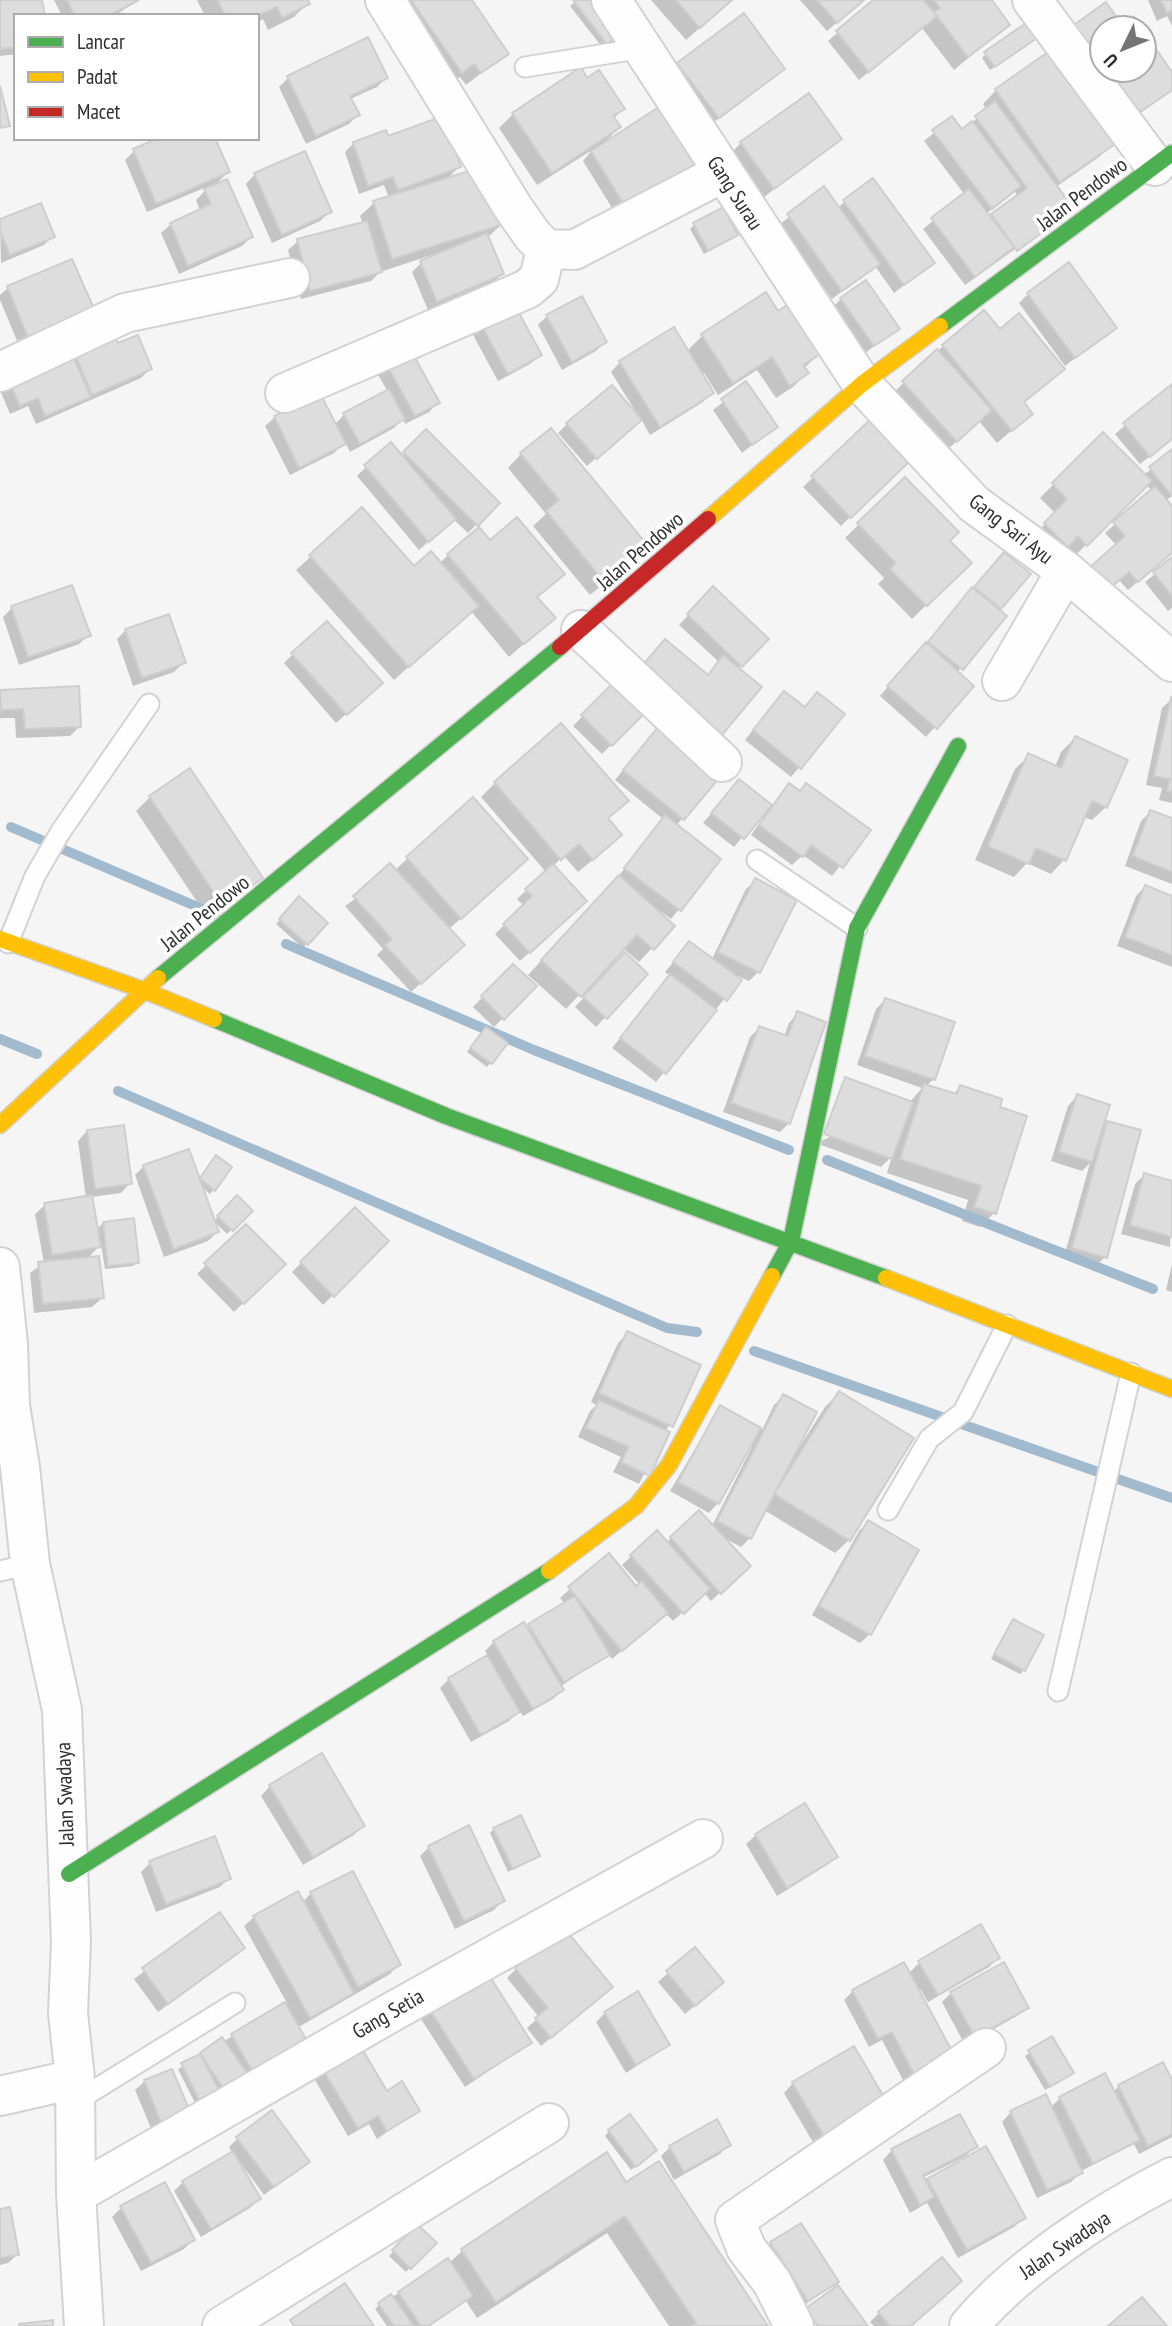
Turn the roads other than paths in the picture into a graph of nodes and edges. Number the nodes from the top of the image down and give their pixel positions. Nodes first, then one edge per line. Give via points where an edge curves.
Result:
1 (385, 0) edge
2 (611, 0) edge
3 (1032, 0) edge
4 (643, 48) junction
5 (525, 67) dead end
6 (1163, 160) edge
7 (722, 173) junction
8 (546, 249) junction
9 (290, 278) dead end
10 (0, 372) edge
11 (862, 384) junction
12 (285, 393) dead end
13 (1066, 571) junction
14 (581, 630) junction
15 (1172, 662) edge
16 (1002, 681) dead end
17 (149, 705) dead end
18 (958, 746) dead end
19 (722, 762) dead end
20 (757, 860) dead end
21 (857, 928) junction
22 (4, 941) edge
23 (143, 990) junction
24 (0, 1125) edge
25 (790, 1241) junction
26 (0, 1267) edge
27 (1007, 1325) junction
28 (1131, 1373) junction
29 (1172, 1389) edge
30 (888, 1510) dead end
31 (15, 1568) edge
32 (1058, 1691) dead end
33 (703, 1839) dead end
34 (69, 1874) junction
35 (235, 2003) dead end
36 (986, 2048) dead end
37 (75, 2091) junction
38 (0, 2096) edge
39 (549, 2123) dead end
40 (1172, 2177) edge
41 (76, 2194) junction
42 (85, 2326) edge
43 (222, 2326) edge
44 (794, 2326) edge
45 (969, 2326) edge

1 - 8 street via 514,209
2 - 4 street, Gang Surau
3 - 6 street
4 - 5 lane
4 - 7 street, Gang Surau
6 - 11 street, Jalan Pendowo
7 - 8 street via 574,250
7 - 11 street, Gang Surau
8 - 12 street via 538,279 527,289
9 - 10 street via 125,313
11 - 13 street, Gang Sari Ayu via 974,504
11 - 14 street, Jalan Pendowo
13 - 15 street, Gang Sari Ayu
13 - 16 street
14 - 19 street
14 - 23 street, Jalan Pendowo
17 - 22 lane via 61,831
18 - 21 street
20 - 21 lane
21 - 25 street
22 - 23 street
23 - 24 street, Jalan Pendowo
23 - 25 street via 446,1116
25 - 27 street
25 - 34 street via 669,1465 636,1506 558,1565
26 - 31 street, Jalan Swadaya via 10,1406 20,1467
27 - 28 street
27 - 30 lane via 963,1412 929,1439
28 - 29 street
28 - 32 lane
31 - 34 street, Jalan Swadaya via 62,1710
33 - 41 street, Gang Setia
34 - 37 street, Jalan Swadaya via 68,2013
35 - 37 lane
36 - 44 street via 734,2220
37 - 38 street
37 - 41 street, Jalan Swadaya
39 - 43 street
40 - 45 street, Jalan Swadaya via 1051,2253 996,2294
41 - 42 street, Jalan Swadaya

